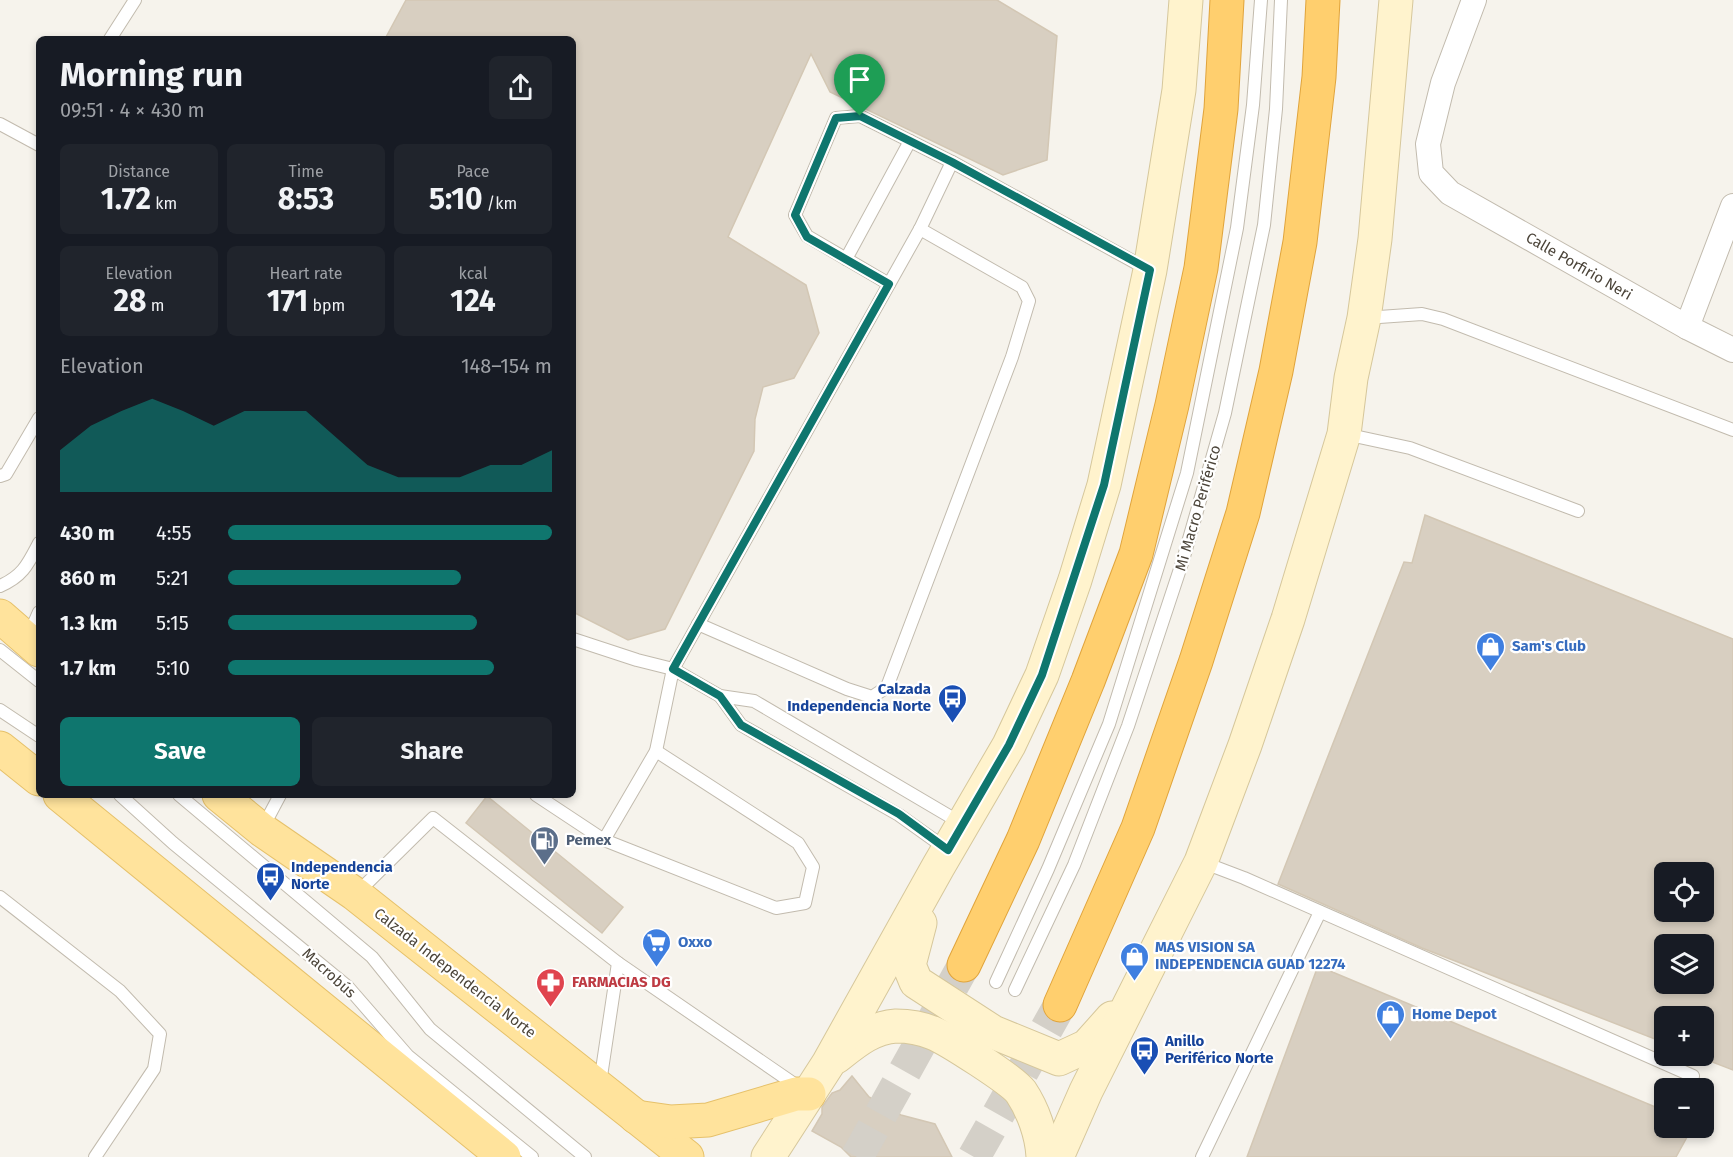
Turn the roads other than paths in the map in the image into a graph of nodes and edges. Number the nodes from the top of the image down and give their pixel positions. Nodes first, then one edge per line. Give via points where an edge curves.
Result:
1 (135, 0) edge
2 (1186, 0) edge
3 (1227, 0) edge
4 (1261, 0) edge
5 (1281, 0) edge
6 (1323, 0) edge
7 (1396, 0) edge
8 (1473, 0) edge
9 (112, 36) edge
10 (0, 124) edge
11 (910, 141) junction
12 (36, 143) edge
13 (952, 162) junction
14 (1733, 206) edge
15 (920, 229) junction
16 (846, 260) junction
17 (1150, 270) junction
18 (889, 284) junction
19 (1364, 318) junction
20 (1687, 327) junction
21 (1733, 350) edge
22 (36, 423) edge
23 (1733, 430) edge
24 (1344, 434) junction
25 (0, 476) edge
26 (1578, 511) dead end
27 (36, 549) edge
28 (0, 586) edge
29 (0, 616) edge
30 (698, 624) junction
31 (26, 638) edge
32 (576, 640) edge
33 (673, 669) junction
34 (36, 671) edge
35 (720, 696) junction
36 (0, 710) edge
37 (36, 734) edge
38 (0, 748) edge
39 (656, 751) junction
40 (36, 777) edge
41 (64, 798) edge
42 (123, 798) edge
43 (183, 798) edge
44 (223, 798) edge
45 (278, 798) edge
46 (541, 798) edge
47 (262, 830) junction
48 (604, 840) junction
49 (950, 847) junction
50 (1201, 862) junction
51 (356, 894) junction
52 (0, 897) edge
53 (1320, 912) junction
54 (618, 963) junction
55 (964, 965) tunnel mouth
56 (996, 982) dead end
57 (1138, 985) junction
58 (1015, 990) dead end
59 (1060, 1005) tunnel mouth
60 (828, 1064) junction
61 (1693, 1076) dead end
62 (600, 1088) junction
63 (809, 1094) junction
64 (636, 1117) junction
65 (95, 1157) edge
66 (504, 1157) edge
67 (532, 1157) edge
68 (585, 1157) edge
69 (687, 1157) edge
70 (768, 1157) edge
71 (1043, 1157) edge
72 (1057, 1157) edge
73 (1202, 1157) edge

1 - 9 lane
2 - 17 street via 1179,90
3 - 55 highway via 1221,109 1201,268 1173,405 1136,554 1023,840
4 - 56 lane, Mi Macro Periférico via 1237,228 1187,473 1110,724
5 - 58 lane, Mi Macro Periférico via 1276,110 1264,225 1225,412 1183,560 1128,726 1074,865
6 - 59 highway via 1319,77 1300,242 1276,371 1243,513 1138,828
7 - 19 street
8 - 20 street, Calle Porfirio Neri via 1443,83 1428,144 1431,173 1450,193
10 - 12 lane
11 - 13 lane
11 - 16 lane
11 - 16 lane via 860,116 836,118 795,215 807,237
13 - 15 lane
13 - 17 lane
14 - 20 street
15 - 18 lane
15 - 30 lane via 1022,287 1029,301 1012,357 887,687 872,696 847,689
16 - 18 lane
17 - 49 street via 1104,485 1042,675 1009,745
18 - 30 lane
19 - 23 lane via 1422,314 1443,319
19 - 24 street
20 - 21 street, Calle Porfirio Neri
22 - 25 lane via 6,474
24 - 26 lane via 1410,448
24 - 50 street via 1288,620
27 - 28 lane via 26,569
29 - 31 main road
30 - 33 lane
31 - 34 lane
32 - 33 lane
33 - 35 lane
33 - 39 lane
35 - 49 lane via 741,725
35 - 49 lane via 754,700
36 - 37 lane
38 - 40 main road
39 - 48 lane
39 - 48 lane via 798,843 813,867 805,903 776,908
41 - 66 main road
42 - 67 lane, Macrobús via 348,987 408,1056
43 - 68 lane via 372,957 430,1029
44 - 47 main road, Calzada Independencia Norte
45 - 47 lane
46 - 48 lane
47 - 51 main road, Calzada Independencia Norte
49 - 57 street via 914,940 909,965 916,982 993,1032 1059,1059 1087,1046
49 - 60 street
50 - 53 lane
50 - 57 street
51 - 54 lane via 433,818
51 - 62 main road, Calzada Independencia Norte
52 - 65 lane via 120,991 160,1034 154,1069
53 - 61 lane
53 - 73 lane
54 - 62 lane
54 - 63 lane
57 - 72 street
60 - 63 street
60 - 71 street via 863,1036 880,1029 898,1026 935,1034 1020,1090 1032,1109
62 - 64 main road, Calzada Independencia Norte
63 - 64 main road via 796,1094 708,1120 671,1122
63 - 70 street
64 - 69 main road, Calzada Independencia Norte

